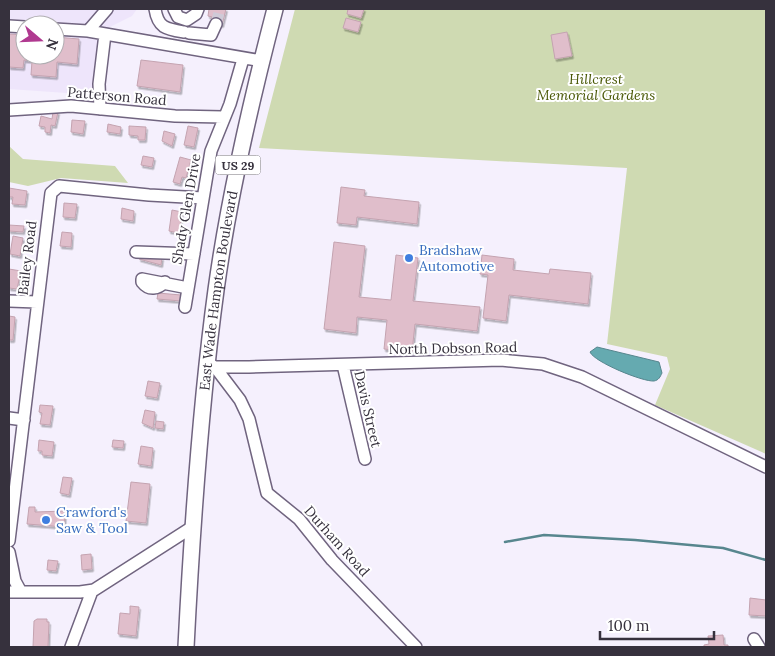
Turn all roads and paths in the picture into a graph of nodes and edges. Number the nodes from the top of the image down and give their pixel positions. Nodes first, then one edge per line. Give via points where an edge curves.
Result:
1 (107, 9) edge
2 (155, 9) edge
3 (174, 9) edge
4 (198, 9) edge
5 (275, 9) edge
6 (216, 24) tunnel mouth
7 (65, 30) edge
8 (88, 31) junction
9 (105, 34) junction
10 (205, 36) junction
11 (202, 52) junction
12 (243, 59) junction
13 (262, 61) junction
14 (100, 108) junction
15 (9, 110) edge
16 (223, 117) junction
17 (203, 198) junction
18 (136, 252) dead end
19 (194, 254) junction
20 (165, 282) dead end
21 (188, 288) junction
22 (9, 301) edge
23 (37, 302) junction
24 (185, 307) dead end
25 (212, 365) junction
26 (342, 365) junction
27 (9, 418) edge
28 (24, 420) junction
29 (365, 459) dead end
30 (766, 467) edge
31 (194, 526) junction
32 (9, 541) edge
33 (9, 552) edge
34 (189, 579) junction
35 (92, 591) junction
36 (9, 592) edge
37 (21, 592) junction
38 (71, 647) edge
39 (181, 647) edge
40 (186, 647) edge
41 (416, 647) edge

1 - 8 street
2 - 10 street via 157,20 163,26
3 - 4 street via 175,14 187,20
5 - 13 main road, East Wade Hampton Boulevard / US 29
6 - 10 street via 213,34
7 - 8 street
8 - 9 street
9 - 11 street
9 - 14 street via 99,84
10 - 11 street
11 - 12 street
12 - 13 street
12 - 16 street, Shady Glen Drive
13 - 25 main road, East Wade Hampton Boulevard / US 29 via 230,203 216,290
14 - 15 street, Patterson Road via 71,106
14 - 16 street, Patterson Road via 175,116
16 - 17 street, Shady Glen Drive via 211,151
17 - 19 street, Shady Glen Drive
17 - 23 street, Bailey Road via 56,188 50,197
18 - 19 street
19 - 21 street, Shady Glen Drive
20 - 21 street
21 - 24 street, Shady Glen Drive
22 - 23 street
23 - 28 street, Bailey Road
25 - 26 street, North Dobson Road
25 - 31 main road, East Wade Hampton Boulevard / US 29
25 - 41 street, Durham Road via 240,400 249,418 267,493 299,519 332,560
26 - 29 street, Davis Street
26 - 30 street, North Dobson Road via 501,360 553,367 618,394
27 - 28 street
28 - 32 street, Bailey Road
31 - 34 main road, East Wade Hampton Boulevard / US 29
31 - 35 street
33 - 37 street via 15,581
34 - 39 main road, East Wade Hampton Boulevard / US 29
34 - 40 main road, East Wade Hampton Boulevard / US 29
35 - 37 street
35 - 38 street
36 - 37 street

